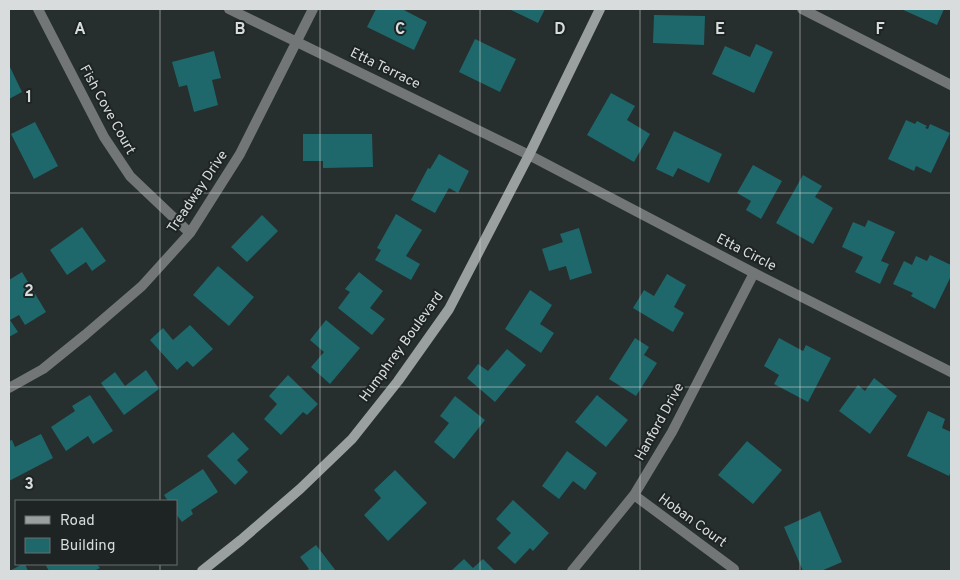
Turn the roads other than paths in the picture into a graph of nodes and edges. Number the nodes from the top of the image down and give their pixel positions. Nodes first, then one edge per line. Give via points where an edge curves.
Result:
1 (38, 9) edge
2 (229, 9) edge
3 (313, 9) edge
4 (600, 9) edge
5 (802, 9) edge
6 (296, 41) junction
7 (951, 84) edge
8 (529, 155) junction
9 (190, 233) junction
10 (754, 273) junction
11 (951, 372) edge
12 (9, 388) edge
13 (634, 495) junction
14 (734, 568) dead end
15 (202, 571) edge
16 (572, 571) edge

1 - 9 street, Fish Cove Court via 104,137 130,176
2 - 6 street, Etta Terrace
3 - 6 street, Treadway Drive
4 - 8 street, Humphrey Boulevard
5 - 7 street
6 - 8 street, Etta Terrace
6 - 9 street, Treadway Drive via 240,154
8 - 10 street, Etta Circle
8 - 15 street, Humphrey Boulevard via 449,309 398,381 346,445 293,495
9 - 12 street, Treadway Drive via 142,286 85,335 42,369
10 - 11 street, Etta Circle
10 - 13 street, Hanford Drive via 672,432
13 - 14 street, Hoban Court
13 - 16 street, Hanford Drive

